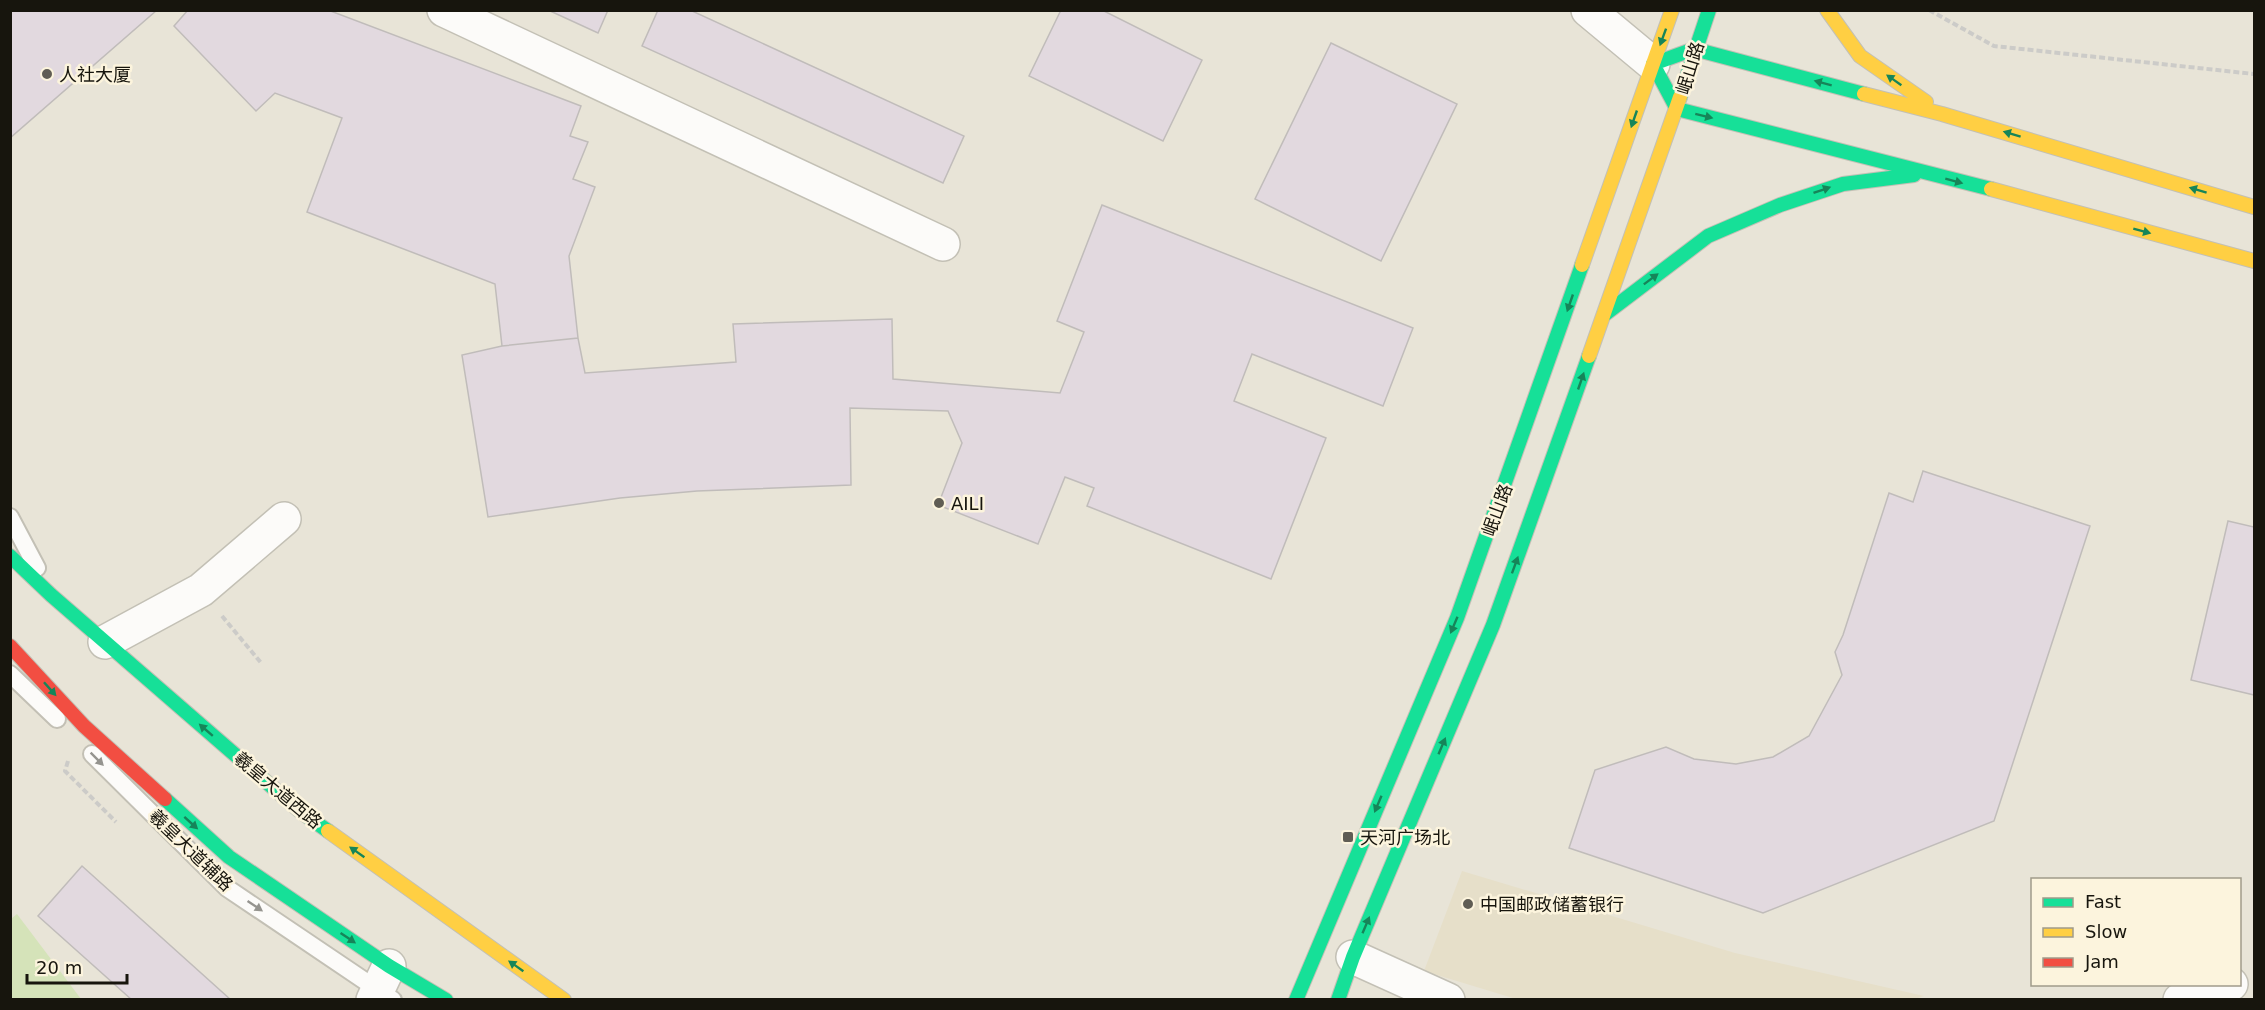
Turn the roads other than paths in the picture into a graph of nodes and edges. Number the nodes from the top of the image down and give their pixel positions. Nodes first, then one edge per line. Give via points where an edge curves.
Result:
1 (444, 10) edge
2 (1587, 10) edge
3 (1672, 10) edge
4 (1709, 10) edge
5 (1827, 10) edge
6 (1694, 50) junction
7 (1653, 64) junction
8 (1677, 109) junction
9 (1942, 114) junction
10 (1928, 174) junction
11 (2254, 207) edge
12 (943, 244) dead end
13 (2254, 261) edge
14 (1604, 315) junction
15 (10, 518) edge
16 (284, 519) dead end
17 (10, 556) edge
18 (51, 595) junction
19 (105, 642) junction
20 (10, 646) edge
21 (10, 674) edge
22 (1353, 957) junction
23 (2224, 986) edge
24 (383, 988) edge
25 (446, 999) edge
26 (564, 999) edge
27 (1296, 999) edge
28 (1338, 999) edge
29 (1448, 999) edge
30 (2180, 999) edge

1 - 12 street
2 - 7 street
3 -> 7 main road, 岷山路
4 - 6 main road, 岷山路
9 -> 5 main road via 1860,56
6 - 7 main road
6 - 8 main road, 岷山路
9 -> 6 main road
7 - 8 main road
7 -> 27 main road, 岷山路 via 1457,618
8 -> 10 main road
8 - 14 main road, 岷山路
11 -> 9 main road
10 -> 13 main road
14 -> 10 main road via 1708,236 1780,205 1843,184
22 -> 14 main road, 岷山路 via 1493,625
15 - 18 lane
16 - 19 street via 201,590
17 - 18 main road, 羲皇大道西路
18 - 19 main road, 羲皇大道西路
26 -> 19 main road, 羲皇大道西路 via 301,812
20 -> 24 main road via 84,726
21 -> 24 lane, 羲皇大道辅路 via 228,888
22 - 28 main road, 岷山路
22 - 29 street
23 - 30 street
24 - 25 main road

